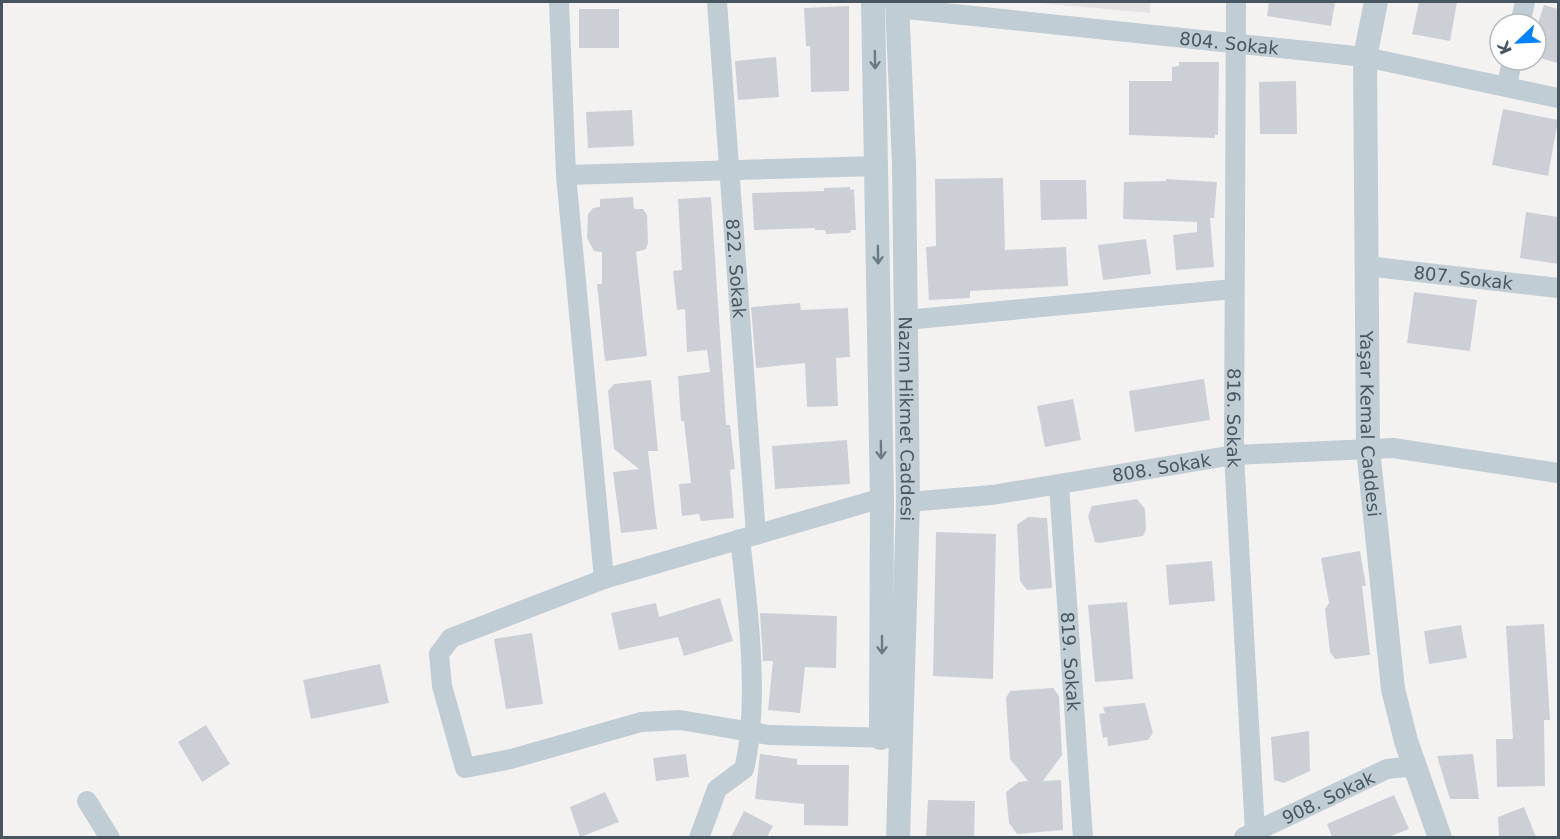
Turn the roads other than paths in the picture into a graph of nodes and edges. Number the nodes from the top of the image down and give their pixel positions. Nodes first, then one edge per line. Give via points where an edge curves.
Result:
1 (559, 2) edge
2 (717, 2) edge
3 (873, 2) edge
4 (1236, 2) edge
5 (1376, 2) edge
6 (897, 5) edge
7 (1237, 44) junction
8 (1365, 57) junction
9 (1510, 72) edge
10 (1507, 86) junction
11 (1558, 98) edge
12 (877, 166) junction
13 (729, 171) junction
14 (566, 175) junction
15 (1366, 266) junction
16 (1558, 288) edge
17 (1233, 289) junction
18 (906, 320) junction
19 (1368, 449) junction
20 (1234, 455) junction
21 (1558, 473) edge
22 (1059, 485) junction
23 (882, 498) junction
24 (908, 502) junction
25 (748, 537) junction
26 (604, 579) junction
27 (751, 732) junction
28 (891, 738) junction
29 (1415, 766) junction
30 (87, 801) dead end
31 (1249, 835) edge
32 (110, 837) edge
33 (699, 837) edge
34 (898, 837) edge
35 (1083, 837) edge
36 (1440, 837) edge

1 - 14 street
2 - 13 street, 822. Sokak
3 -> 12 street, Nazım Hikmet Caddesi
4 - 7 street, 816. Sokak
5 - 8 street, Yaşar Kemal Caddesi
6 - 7 street, 804. Sokak
6 - 18 street, Nazım Hikmet Caddesi
7 - 8 street, 804. Sokak
7 - 17 street, 816. Sokak
8 - 10 street, 804. Sokak
8 - 15 street, Yaşar Kemal Caddesi
9 - 10 street
10 - 11 street, 804. Sokak
12 - 13 street
12 -> 23 street, Nazım Hikmet Caddesi
13 - 14 street
13 - 25 street, 822. Sokak
14 - 26 street
15 - 16 street, 807. Sokak
15 - 19 street, Yaşar Kemal Caddesi
17 - 18 street
17 - 20 street, 816. Sokak
18 - 24 street, Nazım Hikmet Caddesi
19 - 20 street, 808. Sokak
19 - 21 street, 808. Sokak via 1393,448
19 - 29 street, Yaşar Kemal Caddesi via 1393,689
20 - 22 street, 808. Sokak
20 - 31 street, 816. Sokak
22 - 24 street, 808. Sokak
22 - 35 street, 819. Sokak
23 - 25 street
23 -> 28 street, Nazım Hikmet Caddesi
24 - 28 street, Nazım Hikmet Caddesi
25 - 26 street
25 - 27 street, 822. Sokak
26 - 27 street via 450,638 439,654 442,686 465,768 641,722 680,720
27 - 28 street
27 - 33 street, 822. Sokak via 744,769 717,789
28 - 34 street, Nazım Hikmet Caddesi
29 - 31 street, 908. Sokak via 1388,769
29 - 36 street, Yaşar Kemal Caddesi
30 - 32 street

